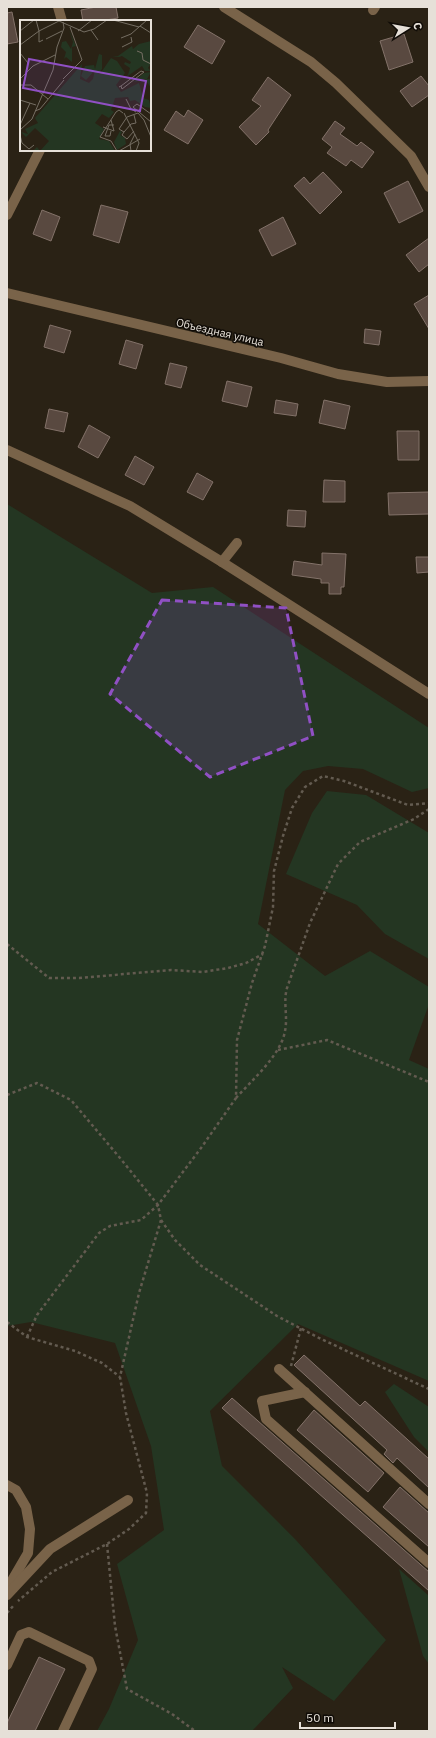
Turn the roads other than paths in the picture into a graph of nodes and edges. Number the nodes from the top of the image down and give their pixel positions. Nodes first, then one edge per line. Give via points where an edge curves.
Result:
1 (58, 7) edge
2 (224, 7) edge
3 (62, 20) edge
4 (39, 151) edge
5 (429, 187) edge
6 (7, 215) edge
7 (7, 293) edge
8 (429, 381) edge
9 (7, 450) edge
10 (237, 543) dead end
11 (222, 562) junction
12 (429, 694) edge
13 (279, 1369) dead end
14 (305, 1392) junction
15 (7, 1484) edge
16 (128, 1500) dead end
17 (429, 1504) edge
18 (429, 1563) edge
19 (7, 1590) edge
20 (7, 1595) edge
21 (7, 1665) edge
22 (63, 1731) edge

1 - 3 street
2 - 5 street via 311,62 336,83 410,156
4 - 6 street
7 - 8 street, Объездная улица via 338,374 387,382
9 - 11 street via 130,506
10 - 11 street
11 - 12 street
13 - 14 street
14 - 17 street
14 - 18 street via 262,1401 266,1419
15 - 19 street via 16,1490 26,1507 30,1529 28,1553
16 - 20 street via 50,1549
21 - 22 street via 21,1635 29,1632 89,1661 92,1669

